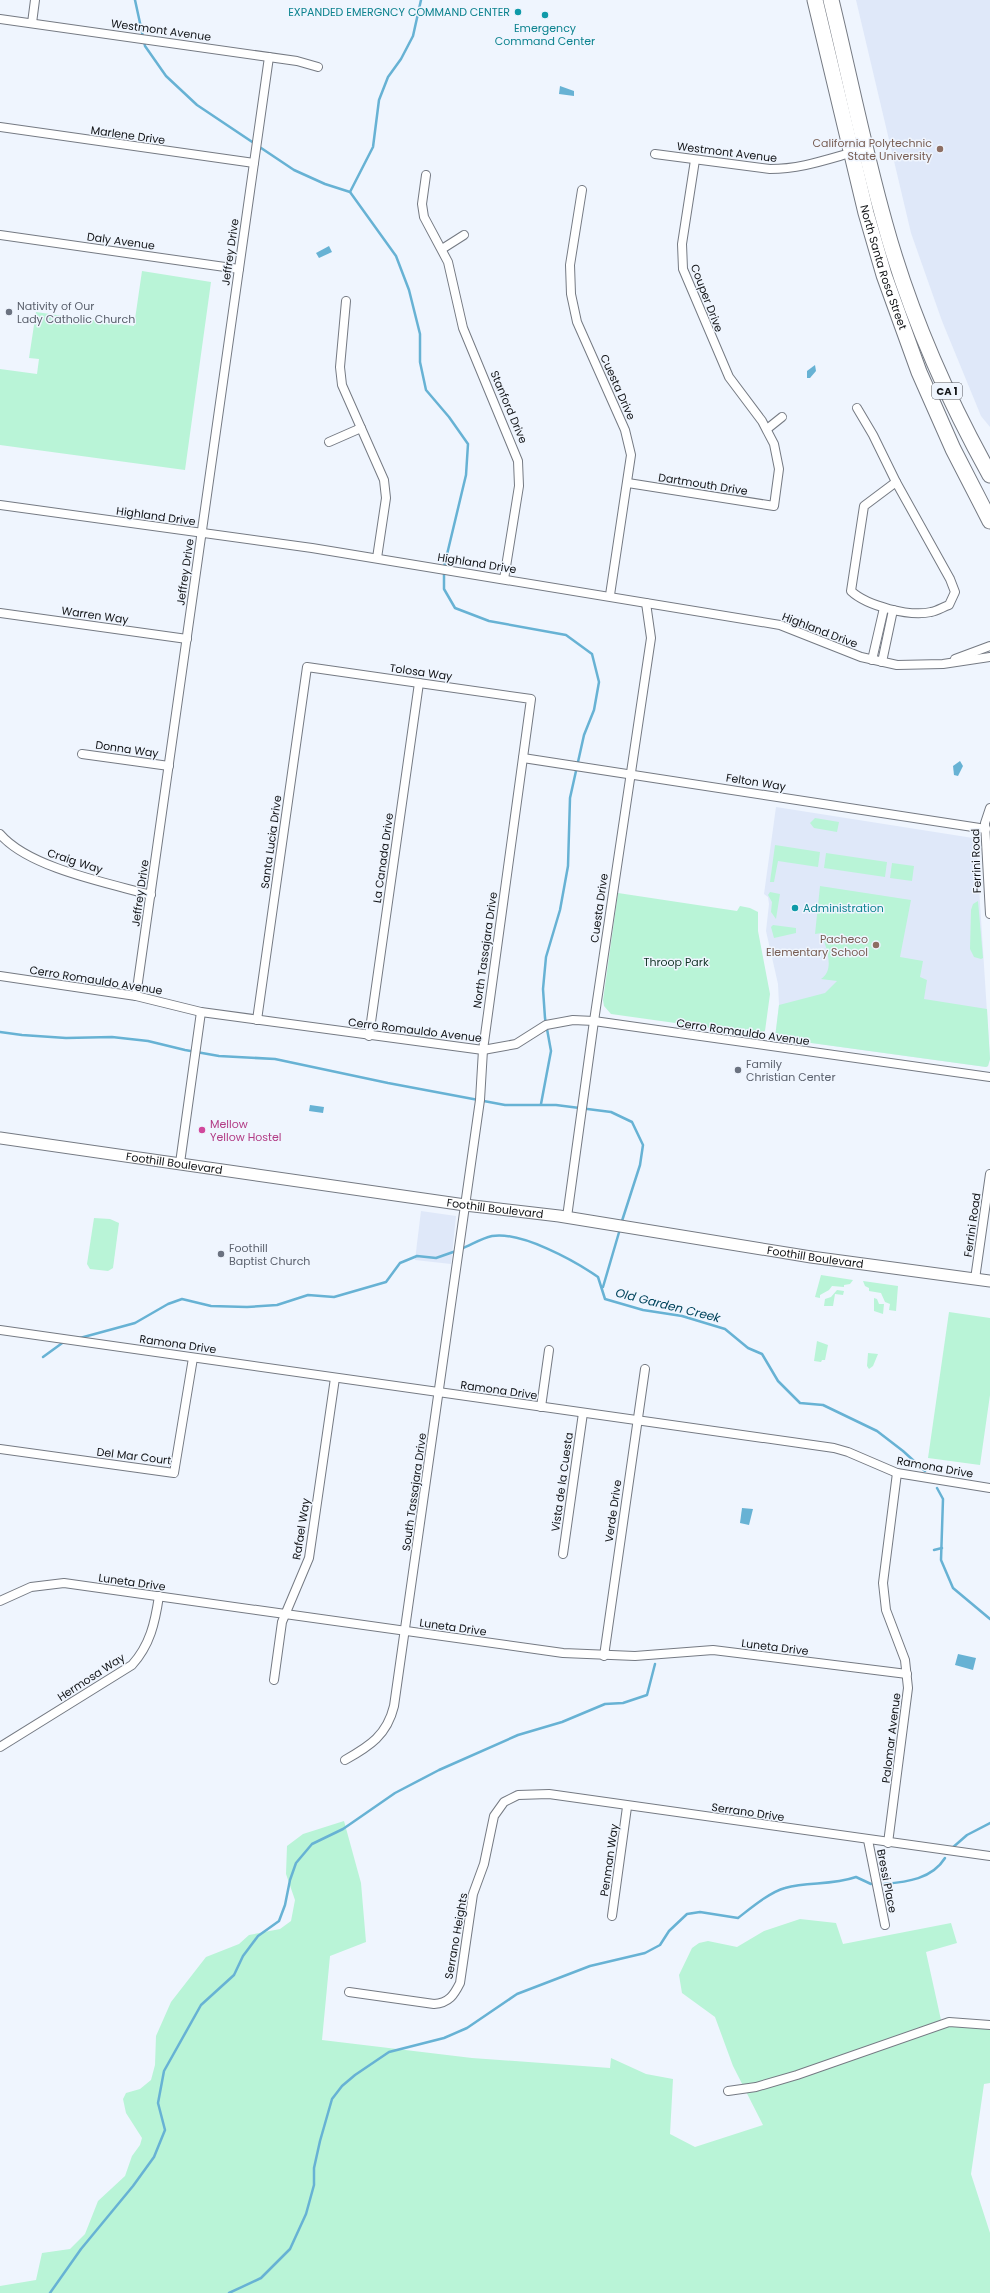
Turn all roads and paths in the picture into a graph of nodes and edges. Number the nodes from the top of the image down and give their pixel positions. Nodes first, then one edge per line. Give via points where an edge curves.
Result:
1 (35, 0) edge
2 (815, 0) edge
3 (831, 0) edge
4 (0, 19) edge
5 (32, 23) junction
6 (269, 57) junction
7 (318, 67) dead end
8 (0, 128) edge
9 (859, 151) junction
10 (655, 154) dead end
11 (695, 160) junction
12 (254, 163) junction
13 (426, 175) dead end
14 (582, 190) dead end
15 (0, 235) edge
16 (464, 235) dead end
17 (442, 249) junction
18 (239, 269) junction
19 (346, 301) dead end
20 (857, 408) dead end
21 (782, 417) dead end
22 (361, 428) junction
23 (767, 429) junction
24 (329, 442) dead end
25 (990, 475) edge
26 (896, 482) junction
27 (628, 483) junction
28 (0, 505) edge
29 (774, 506) joint
30 (990, 521) edge
31 (202, 533) junction
32 (376, 558) junction
33 (504, 578) junction
34 (610, 596) junction
35 (646, 603) junction
36 (884, 608) junction
37 (894, 610) junction
38 (0, 613) edge
39 (187, 639) junction
40 (990, 646) edge
41 (990, 657) edge
42 (872, 660) junction
43 (882, 662) junction
44 (943, 664) junction
45 (307, 667) joint
46 (419, 683) junction
47 (531, 699) joint
48 (82, 754) dead end
49 (523, 758) junction
50 (169, 766) junction
51 (630, 774) junction
52 (990, 808) edge
53 (986, 829) junction
54 (0, 834) edge
55 (151, 895) junction
56 (990, 914) edge
57 (0, 976) edge
58 (136, 996) junction
59 (201, 1012) junction
60 (257, 1020) junction
61 (594, 1021) junction
62 (369, 1036) junction
63 (483, 1050) junction
64 (990, 1077) edge
65 (0, 1138) edge
66 (180, 1163) junction
67 (990, 1174) edge
68 (465, 1205) junction
69 (567, 1217) junction
70 (975, 1279) junction
71 (990, 1281) edge
72 (0, 1330) edge
73 (549, 1350) dead end
74 (193, 1358) junction
75 (645, 1369) dead end
76 (335, 1378) junction
77 (439, 1392) junction
78 (541, 1407) junction
79 (583, 1413) junction
80 (637, 1420) junction
81 (0, 1449) edge
82 (897, 1473) junction
83 (990, 1488) edge
84 (563, 1554) dead end
85 (158, 1596) junction
86 (0, 1601) edge
87 (284, 1614) junction
88 (405, 1631) junction
89 (604, 1656) junction
90 (907, 1674) junction
91 (274, 1680) dead end
92 (0, 1747) edge
93 (345, 1760) dead end
94 (504, 1802) joint
95 (627, 1807) junction
96 (868, 1840) junction
97 (888, 1843) junction
98 (990, 1856) edge
99 (612, 1916) dead end
100 (885, 1925) dead end
101 (349, 1992) dead end
102 (990, 2025) edge
103 (728, 2091) dead end

1 - 5 street
2 - 9 highway, North Santa Rosa Street / CA 1
3 - 9 highway, North Santa Rosa Street / CA 1
4 - 5 street, Westmont Avenue
5 - 6 street, Westmont Avenue
6 - 7 street, Westmont Avenue
6 - 12 street, Jeffrey Drive
8 - 12 street, Marlene Drive
9 - 11 street, Westmont Avenue via 812,165 785,169
9 - 25 highway, North Santa Rosa Street / CA 1 via 910,303 945,386
9 - 30 highway, North Santa Rosa Street / CA 1 via 884,275 919,372
10 - 11 street, Westmont Avenue
11 - 23 street, Couper Drive via 681,252 685,277 729,377
12 - 18 street, Jeffrey Drive
13 - 17 street, Stanford Drive via 423,211 426,223
14 - 27 street, Cuesta Drive via 570,265 570,294 577,322 628,438 631,464
15 - 18 street, Daly Avenue
16 - 17 street
17 - 33 street, Stanford Drive via 452,274 463,328 518,461 519,486
18 - 31 street, Jeffrey Drive
19 - 22 street via 340,373 342,385
20 - 26 street
21 - 23 street
22 - 24 street
22 - 32 street via 384,480 386,492
23 - 29 street, Couper Drive via 774,444 779,470
26 - 36 street via 864,506 851,591 860,599
26 - 37 street via 955,592 949,605 931,612
27 - 29 street, Dartmouth Drive
27 - 34 street, Cuesta Drive
28 - 31 street, Highland Drive
31 - 32 street, Highland Drive
31 - 39 street, Jeffrey Drive
32 - 33 street, Highland Drive
33 - 34 street, Highland Drive
34 - 35 street, Highland Drive
35 - 42 street, Highland Drive via 780,625
35 - 51 street, Cuesta Drive via 651,638
36 - 37 street
36 - 42 street
37 - 43 street
38 - 39 street, Warren Way
39 - 50 street, Jeffrey Drive
40 - 44 street, Highland Drive
41 - 44 street, Highland Drive
42 - 43 street, Highland Drive
43 - 44 street, Highland Drive via 912,666
45 - 46 street, Tolosa Way
45 - 60 street, Santa Lucia Drive
46 - 47 street, Tolosa Way
46 - 62 street, La Canada Drive
47 - 49 street, North Tassajara Drive
48 - 50 street, Donna Way
49 - 51 street, Felton Way
49 - 63 street, North Tassajara Drive
50 - 55 street, Jeffrey Drive
51 - 53 street, Felton Way
51 - 61 street, Cuesta Drive
52 - 53 street, Ferrini Road
53 - 56 street, Ferrini Road
54 - 55 street, Craig Way via 33,859
55 - 58 street, Jeffrey Drive
57 - 58 street, Cerro Romauldo Avenue
58 - 59 street, Cerro Romauldo Avenue
59 - 60 street, Cerro Romauldo Avenue
59 - 66 street
60 - 62 street, Cerro Romauldo Avenue
61 - 63 street, Cerro Romauldo Avenue via 573,1020 546,1025 516,1044
61 - 64 street, Cerro Romauldo Avenue
61 - 69 street, Cuesta Drive
62 - 63 street, Cerro Romauldo Avenue
63 - 68 street, North Tassajara Drive via 480,1100
65 - 66 street, Foothill Boulevard
66 - 68 street, Foothill Boulevard
67 - 70 street, Ferrini Road
68 - 69 street, Foothill Boulevard
68 - 77 street, South Tassajara Drive
69 - 70 street, Foothill Boulevard via 704,1240
70 - 71 street, Foothill Boulevard
72 - 74 street, Ramona Drive
73 - 78 street
74 - 76 street, Ramona Drive
74 - 81 street, Del Mar Court via 174,1473
75 - 80 street, Verde Drive
76 - 77 street, Ramona Drive
76 - 87 street, Rafael Way via 309,1558
77 - 78 street, Ramona Drive
77 - 88 street, South Tassajara Drive
78 - 79 street, Ramona Drive
79 - 80 street, Ramona Drive
79 - 84 street, Vista de la Cuesta
80 - 82 street, Ramona Drive via 834,1448
80 - 89 street, Verde Drive
82 - 83 street, Ramona Drive
82 - 90 street, Palomar Avenue via 883,1582 886,1610
85 - 86 street, Luneta Drive via 64,1583 47,1584 15,1593
85 - 87 street, Luneta Drive
85 - 92 street, Hermosa Way via 152,1633 132,1665
87 - 88 street, Luneta Drive
87 - 91 street, Rafael Way via 277,1645
88 - 89 street, Luneta Drive via 563,1653
88 - 93 street, South Tassajara Drive via 394,1706 387,1726 373,1743
89 - 90 street, Luneta Drive via 713,1650
90 - 97 street, Palomar Avenue via 908,1702
94 - 95 street, Serrano Drive via 518,1795 536,1794
94 - 101 street, Serrano Heights via 498,1807 491,1825 484,1864 472,1900 460,1982 453,1996 443,2003 434,2004
95 - 96 street, Serrano Drive
95 - 99 street, Penman Way
96 - 97 street, Serrano Drive
96 - 100 street, Bressi Place
97 - 98 street, Serrano Drive
102 - 103 street via 949,2022 797,2075 756,2087

